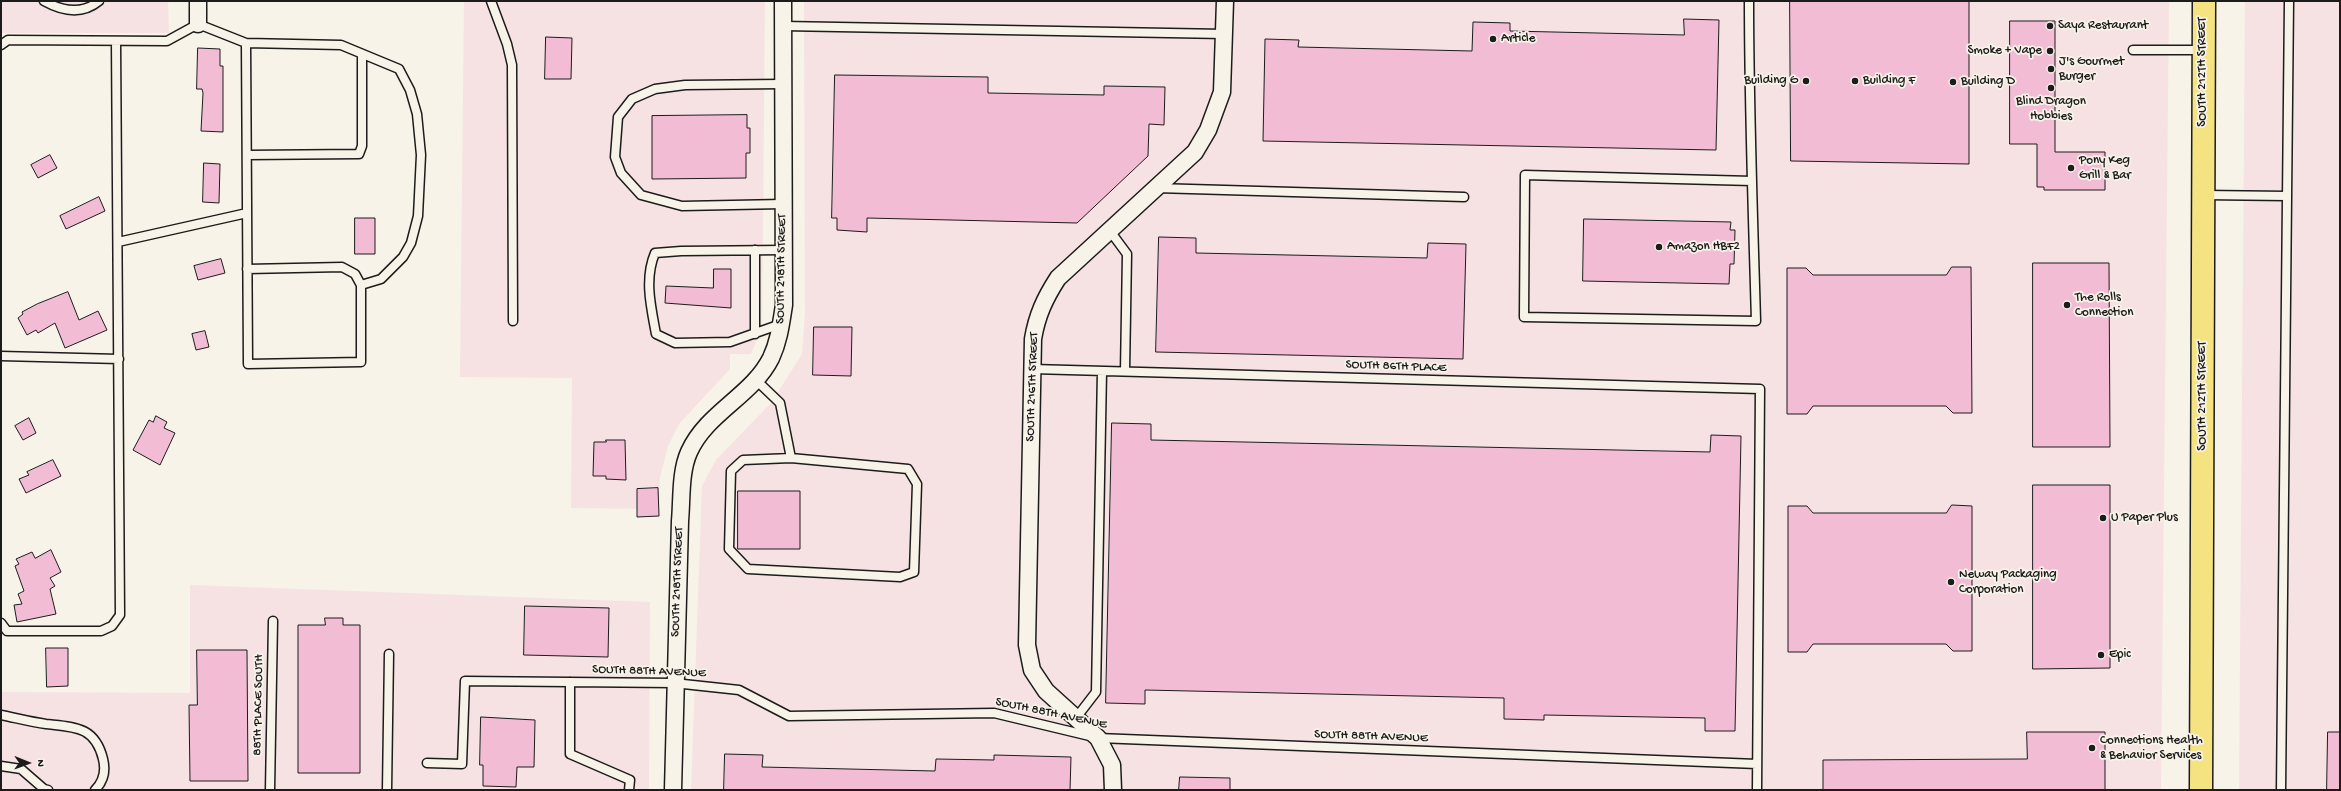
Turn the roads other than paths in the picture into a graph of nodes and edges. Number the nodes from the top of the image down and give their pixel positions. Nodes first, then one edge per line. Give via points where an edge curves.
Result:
1 (44, 1) edge
2 (99, 1) edge
3 (198, 1) edge
4 (491, 1) edge
5 (783, 1) edge
6 (1225, 1) edge
7 (1749, 1) edge
8 (2204, 1) edge
9 (2289, 1) edge
10 (198, 24) junction
11 (783, 26) junction
12 (1224, 34) junction
13 (116, 41) junction
14 (246, 43) junction
15 (1, 45) edge
16 (2133, 50) dead end
17 (2204, 50) junction
18 (362, 54) junction
19 (783, 84) junction
20 (247, 154) junction
21 (1752, 181) junction
22 (1156, 188) junction
23 (2203, 195) junction
24 (2287, 196) junction
25 (1464, 197) dead end
26 (784, 204) junction
27 (247, 213) junction
28 (1110, 231) junction
29 (118, 242) junction
30 (755, 250) junction
31 (784, 250) junction
32 (247, 270) junction
33 (361, 285) junction
34 (513, 321) dead end
35 (781, 324) junction
36 (755, 334) junction
37 (1, 356) edge
38 (119, 359) junction
39 (1032, 369) junction
40 (1102, 371) junction
41 (1125, 371) junction
42 (756, 380) junction
43 (791, 458) junction
44 (273, 621) dead end
45 (1, 623) edge
46 (389, 654) dead end
47 (570, 682) junction
48 (674, 683) junction
49 (1, 715) edge
50 (1076, 718) junction
51 (1098, 738) junction
52 (427, 764) dead end
53 (1757, 764) junction
54 (1, 766) edge
55 (48, 790) edge
56 (95, 790) edge
57 (270, 790) edge
58 (387, 790) edge
59 (629, 790) edge
60 (673, 790) edge
61 (1113, 790) edge
62 (1757, 790) edge
63 (2201, 790) edge
64 (2281, 790) edge

1 - 2 lane via 70,11 91,8
3 - 10 street
4 - 34 lane via 512,64
5 - 11 street, SOUTH 218TH STREET
6 - 12 street, SOUTH 216TH STREET
7 - 21 lane
8 - 17 main road, SOUTH 212TH STREET
9 - 24 lane
10 - 13 lane via 167,41
10 - 14 lane
11 - 12 lane
11 - 19 street, SOUTH 218TH STREET
12 - 22 street, SOUTH 216TH STREET via 1222,92 1208,130 1195,152
13 - 15 lane via 8,40
13 - 29 lane
14 - 18 lane via 341,45
14 - 20 lane
16 - 17 lane
17 - 23 main road, SOUTH 212TH STREET
18 - 20 lane via 362,146 359,154
18 - 33 lane via 399,69 410,90 415,108 421,155 418,216 411,243 403,257 381,279
19 - 26 street, SOUTH 218TH STREET
19 - 26 lane via 686,85 655,89 632,99 618,117 615,156 621,173 641,195 682,206
20 - 27 lane
21 - 21 lane via 1756,321 1524,318 1525,175
22 - 25 lane
22 - 28 street, SOUTH 216TH STREET
23 - 24 lane
23 - 63 main road, SOUTH 212TH STREET
24 - 64 lane
26 - 31 street, SOUTH 218TH STREET
27 - 29 lane
27 - 32 lane
28 - 39 street, SOUTH 216TH STREET via 1058,278 1044,300 1036,318
28 - 41 lane via 1127,254
29 - 38 lane
30 - 31 lane
30 - 36 lane
30 - 36 lane via 655,253 649,267 649,300 656,334 675,343 730,342
31 - 35 street, SOUTH 218TH STREET via 784,305
32 - 33 lane via 342,267 355,274
32 - 33 lane via 248,364 361,362
35 - 36 lane
35 - 42 street, SOUTH 218TH STREET via 771,359
37 - 38 lane
38 - 45 lane via 120,615 112,626 101,631 7,631
39 - 40 lane, SOUTH 86TH PLACE
39 - 50 street, SOUTH 216TH STREET via 1027,644 1032,670 1046,691
40 - 41 lane, SOUTH 86TH PLACE
40 - 50 lane via 1096,692
41 - 53 lane, SOUTH 86TH PLACE via 1760,389
42 - 43 lane via 780,403
42 - 48 street, SOUTH 218TH STREET via 703,428 689,452 682,485
43 - 43 lane via 908,469 917,484 914,572 900,577 748,569 729,549 731,471 743,460
44 - 57 lane, 88TH PLACE SOUTH
46 - 58 lane
47 - 48 lane, SOUTH 88TH AVENUE
47 - 52 lane, SOUTH 88TH AVENUE via 465,681 462,764
47 - 59 lane via 570,754 630,780
48 - 51 lane, SOUTH 88TH AVENUE via 739,690 789,716 994,713
48 - 60 street, SOUTH 218TH STREET
49 - 56 lane via 66,725 84,731 98,745 104,763 104,775
50 - 51 street, SOUTH 216TH STREET
51 - 53 lane, SOUTH 88TH AVENUE
51 - 61 street, SOUTH 216TH STREET via 1112,765
53 - 62 lane
54 - 55 lane via 21,769

